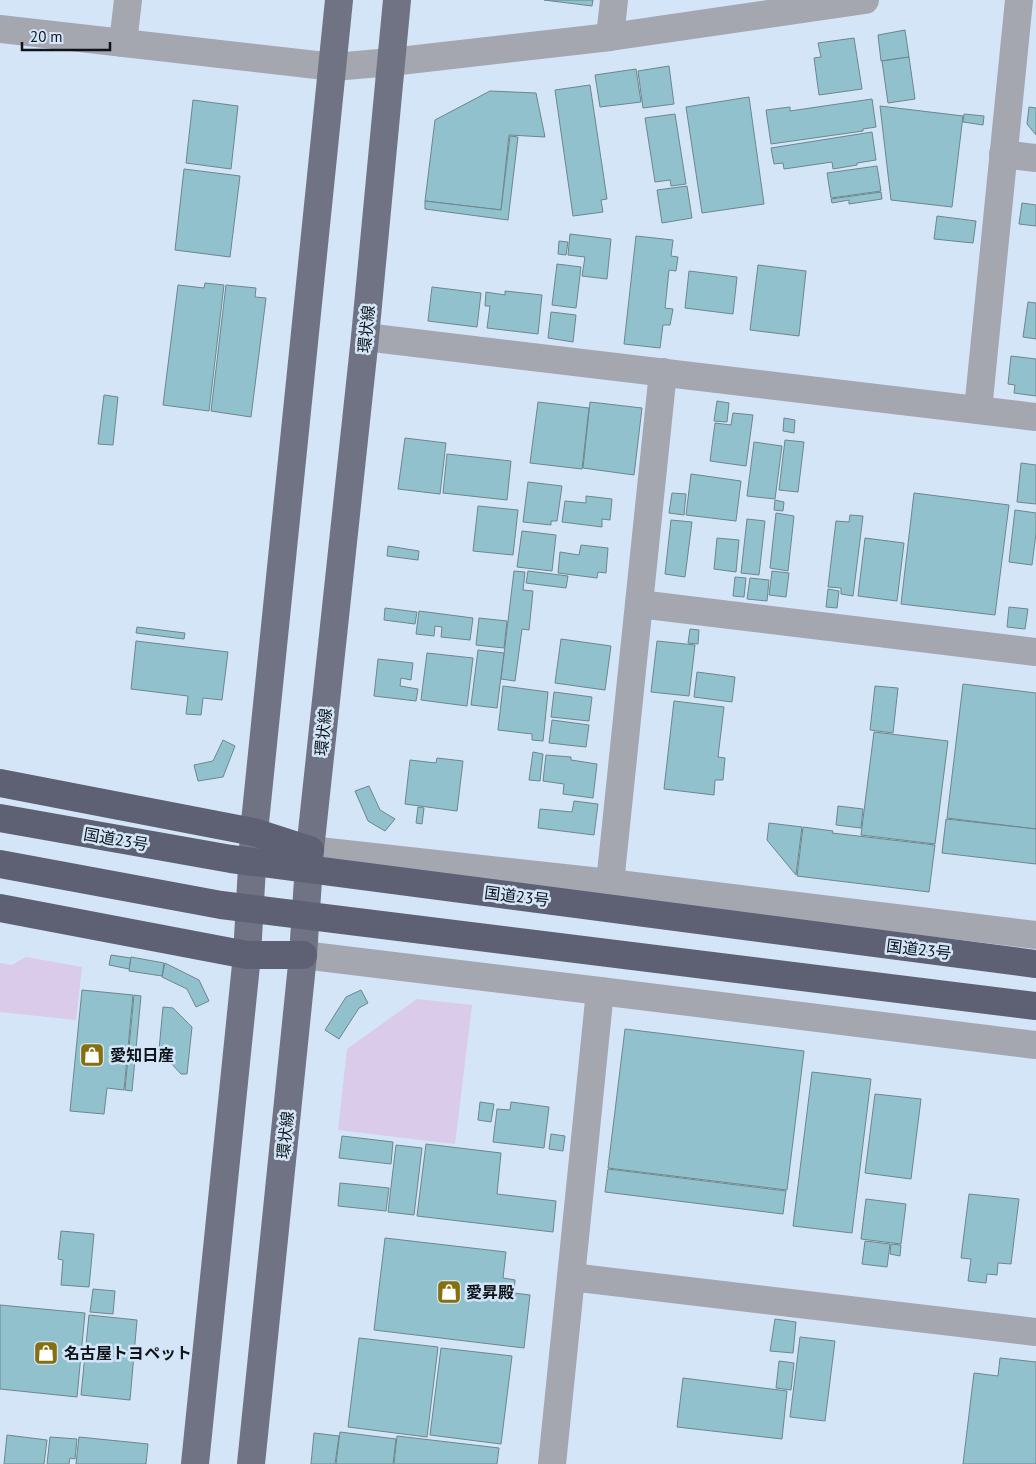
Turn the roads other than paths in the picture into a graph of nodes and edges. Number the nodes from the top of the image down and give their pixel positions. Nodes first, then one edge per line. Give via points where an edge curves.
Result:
1 (128, 0) edge
2 (340, 0) edge
3 (397, 0) edge
4 (614, 0) edge
5 (865, 0) edge
6 (1019, 0) edge
7 (0, 29) edge
8 (610, 37) junction
9 (123, 43) junction
10 (391, 62) junction
11 (334, 67) junction
12 (1004, 154) junction
13 (1036, 158) edge
14 (365, 337) junction
15 (663, 372) junction
16 (978, 410) junction
17 (1036, 417) edge
18 (639, 604) junction
19 (1036, 652) edge
20 (0, 783) edge
21 (0, 818) edge
22 (254, 832) junction
23 (310, 850) junction
24 (0, 864) edge
25 (610, 883) junction
26 (0, 908) edge
27 (1036, 935) edge
28 (247, 955) junction
29 (303, 955) junction
30 (1036, 964) edge
31 (600, 991) junction
32 (1036, 1006) edge
33 (1036, 1045) edge
34 (572, 1277) junction
35 (1036, 1332) edge
36 (195, 1464) edge
37 (251, 1464) edge
38 (552, 1464) edge

1 - 9 street
2 - 11 main road
3 - 10 main road, 環状線
4 - 8 street
5 - 8 street
6 - 12 street
7 - 9 street
8 - 10 street
9 - 11 street
10 - 11 street
10 - 14 main road, 環状線
11 - 22 main road
12 - 13 street
12 - 16 street
14 - 15 street
14 - 23 main road, 環状線
15 - 16 street
15 - 18 street
16 - 17 street
18 - 19 street
18 - 25 street
20 - 22 highway
21 - 30 highway, 国道23号, bridge via 231,858
22 - 23 highway
22 - 28 main road
23 - 25 street
23 - 29 main road, 環状線
24 - 32 highway, bridge via 222,905
25 - 27 street
26 - 28 highway
28 - 29 highway
28 - 36 main road
29 - 31 street
29 - 37 main road, 環状線
31 - 33 street
31 - 34 street
34 - 35 street
34 - 38 street

